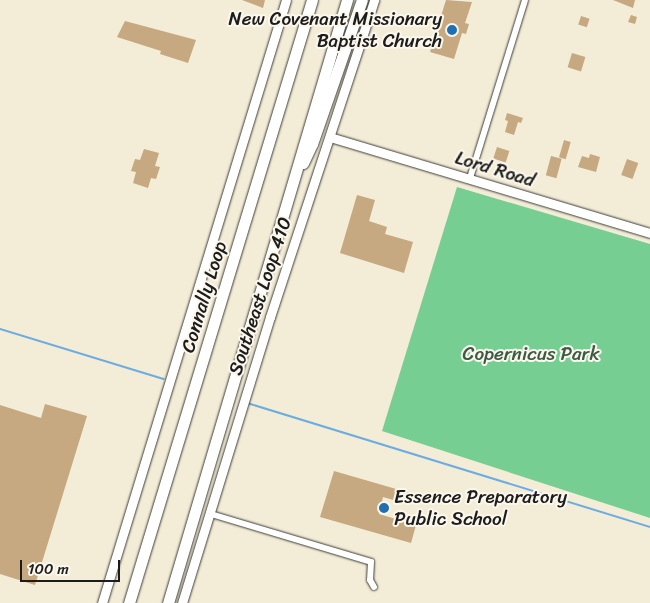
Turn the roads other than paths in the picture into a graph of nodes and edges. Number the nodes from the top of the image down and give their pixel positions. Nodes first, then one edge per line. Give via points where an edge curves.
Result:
1 (286, 0) edge
2 (312, 0) edge
3 (347, 0) edge
4 (362, 0) edge
5 (374, 0) edge
6 (525, 0) edge
7 (330, 137) junction
8 (470, 178) junction
9 (287, 196) junction
10 (650, 233) edge
11 (211, 514) junction
12 (374, 587) dead end
13 (102, 603) edge
14 (129, 603) edge
15 (168, 603) edge
16 (182, 603) edge

1 - 13 main road
2 - 14 highway, Connally Loop
3 - 9 highway
4 - 9 highway via 312,144
5 - 7 main road, Southeast Loop 410
6 - 8 street
7 - 8 main road, Lord Road
7 - 11 main road, Southeast Loop 410 via 270,317
8 - 10 main road, Lord Road
9 - 15 highway
11 - 12 street via 371,562 370,580
11 - 16 main road, Southeast Loop 410

